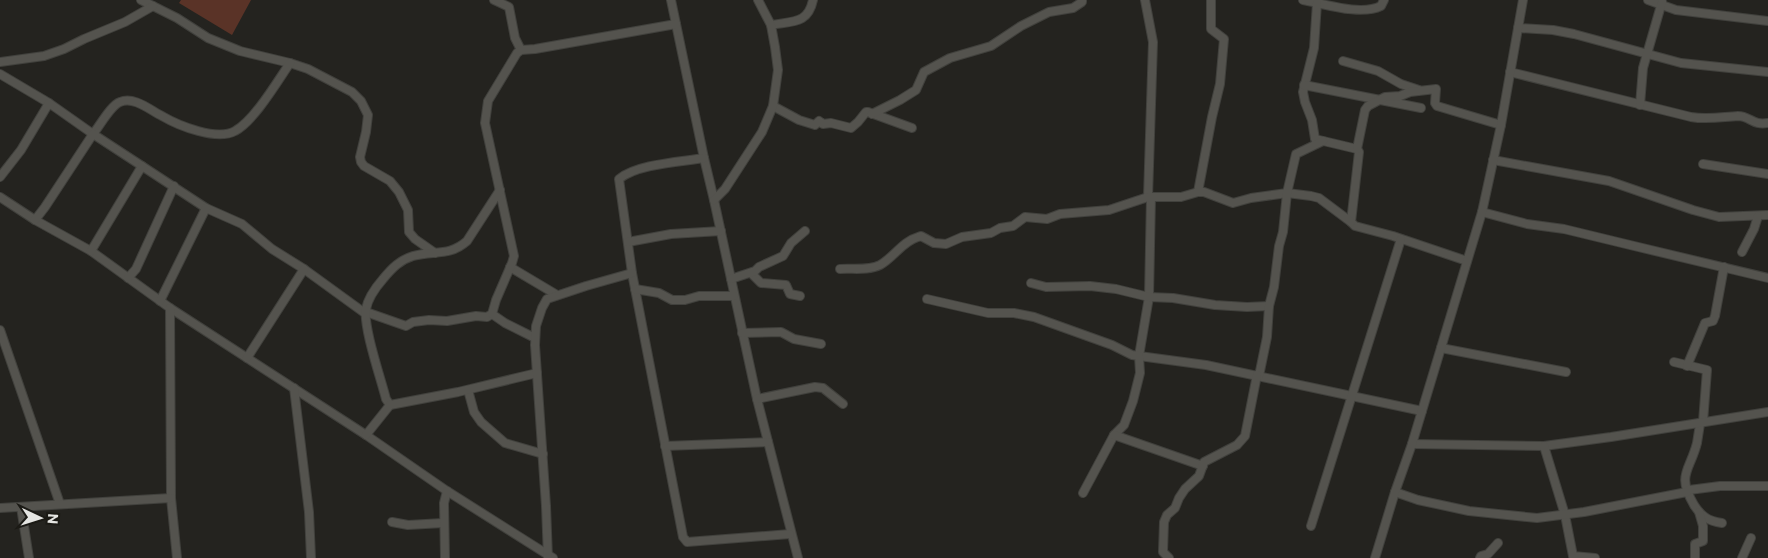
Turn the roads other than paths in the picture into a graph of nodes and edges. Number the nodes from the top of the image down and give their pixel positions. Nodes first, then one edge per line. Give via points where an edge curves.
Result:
1 (142, 0) edge
2 (494, 0) edge
3 (671, 0) edge
4 (758, 0) edge
5 (813, 0) edge
6 (1082, 0) edge
7 (1144, 0) edge
8 (1211, 0) edge
9 (1305, 0) edge
10 (1384, 0) edge
11 (1523, 0) edge
12 (1648, 0) edge
13 (1319, 2) edge
14 (1662, 2) edge
15 (507, 4) edge
16 (153, 6) junction
17 (1768, 21) edge
18 (676, 24) junction
19 (772, 25) junction
20 (1518, 28) junction
21 (522, 50) junction
22 (1647, 54) junction
23 (1343, 61) dead end
24 (0, 62) edge
25 (290, 63) junction
26 (1510, 72) junction
27 (1768, 72) edge
28 (0, 74) edge
29 (1304, 85) junction
30 (1421, 90) junction
31 (1380, 100) junction
32 (49, 104) junction
33 (1640, 105) junction
34 (773, 106) junction
35 (1421, 108) dead end
36 (872, 114) junction
37 (1768, 123) edge
38 (1501, 125) junction
39 (912, 128) dead end
40 (93, 134) junction
41 (1323, 141) junction
42 (1357, 149) junction
43 (704, 158) junction
44 (1493, 160) junction
45 (1703, 164) dead end
46 (142, 166) junction
47 (1768, 174) edge
48 (0, 177) edge
49 (174, 186) junction
50 (500, 190) junction
51 (1198, 192) junction
52 (1287, 193) junction
53 (0, 197) edge
54 (1150, 197) junction
55 (714, 200) junction
56 (206, 208) junction
57 (1482, 212) junction
58 (1768, 215) edge
59 (1758, 216) junction
60 (35, 220) junction
61 (1351, 222) junction
62 (721, 231) junction
63 (805, 231) dead end
64 (1401, 239) junction
65 (628, 242) junction
66 (91, 251) junction
67 (1742, 252) dead end
68 (435, 253) junction
69 (1467, 261) junction
70 (510, 267) junction
71 (1724, 267) junction
72 (304, 269) junction
73 (840, 269) dead end
74 (632, 273) junction
75 (750, 273) junction
76 (128, 278) junction
77 (1768, 278) edge
78 (731, 279) junction
79 (1031, 283) dead end
80 (636, 289) junction
81 (557, 295) junction
82 (734, 296) junction
83 (800, 296) dead end
84 (1149, 297) junction
85 (927, 299) dead end
86 (160, 302) junction
87 (1269, 306) junction
88 (170, 308) junction
89 (366, 313) junction
90 (492, 314) junction
91 (0, 330) edge
92 (742, 333) junction
93 (535, 338) junction
94 (821, 344) dead end
95 (1441, 348) junction
96 (1139, 356) junction
97 (247, 358) junction
98 (1674, 362) dead end
99 (1687, 366) junction
100 (1566, 372) dead end
101 (537, 373) junction
102 (1258, 376) junction
103 (294, 388) junction
104 (468, 390) junction
105 (1352, 395) junction
106 (757, 399) junction
107 (843, 404) dead end
108 (390, 405) junction
109 (1422, 411) junction
110 (1768, 412) edge
111 (1701, 423) junction
112 (366, 435) junction
113 (1114, 435) junction
114 (768, 442) junction
115 (1412, 444) junction
116 (665, 446) junction
117 (1544, 446) junction
118 (543, 454) junction
119 (1203, 466) junction
120 (1768, 486) edge
121 (446, 491) junction
122 (1395, 492) junction
123 (1687, 492) junction
124 (1084, 493) dead end
125 (171, 498) junction
126 (60, 504) junction
127 (20, 506) junction
128 (0, 508) edge
129 (1699, 512) junction
130 (1565, 515) junction
131 (392, 522) dead end
132 (443, 523) junction
133 (1722, 523) dead end
134 (1311, 526) dead end
135 (790, 534) junction
136 (1751, 538) dead end
137 (1498, 542) dead end
138 (550, 557) edge
139 (1575, 557) edge
140 (29, 558) edge
141 (177, 558) edge
142 (311, 558) edge
143 (445, 558) edge
144 (798, 558) edge
145 (1169, 558) edge
146 (1375, 558) edge
147 (1480, 558) edge
148 (1595, 558) edge
149 (1696, 558) edge
150 (1742, 558) edge

1 - 16 street
2 - 15 street
3 - 18 street
4 - 19 street
5 - 19 street via 812,10 805,18
6 - 36 street via 1073,8 1049,12 1021,26 991,46 950,58 924,72 916,90
7 - 54 street via 1153,42
8 - 51 street via 1211,29 1224,39 1220,84
9 - 13 street
10 - 13 street via 1374,10
11 - 20 street
12 - 14 street
13 - 29 street via 1314,48
14 - 17 street via 1676,10
14 - 22 street
15 - 21 street via 515,38
16 - 24 street via 64,49 44,56
16 - 25 street via 208,38 240,51
18 - 21 street
18 - 43 street
19 - 34 street via 778,70
20 - 22 street via 1574,34
20 - 26 street
21 - 50 street via 488,101 486,110 485,123
22 - 27 street via 1681,63
22 - 33 street via 1642,68
23 - 30 street via 1378,71 1401,84
25 - 40 street via 249,119 233,132 221,135 203,132 124,101 115,105
25 - 68 street via 352,92 361,102 368,115 361,162 390,181 399,192 408,210 409,232
26 - 33 street
26 - 38 street
28 - 32 street
29 - 31 street
29 - 41 street via 1314,136
30 - 31 street
30 - 38 street via 1436,89 1437,106
31 - 35 street
31 - 42 street via 1366,108
32 - 40 street
32 - 48 street
33 - 37 street via 1706,119 1738,116 1755,123
34 - 36 street via 815,125 819,121 848,128 866,112
34 - 55 street via 762,132 725,189
36 - 39 street
38 - 44 street
40 - 46 street
40 - 60 street
41 - 42 street
41 - 52 street via 1296,154
42 - 61 street via 1359,156
43 - 55 street
43 - 65 street via 641,168 619,178
44 - 57 street
44 - 59 street via 1609,181 1719,217
45 - 47 street
46 - 49 street
46 - 66 street
49 - 56 street
49 - 76 street via 136,269
50 - 68 street via 460,248
50 - 70 street via 514,256
51 - 52 street via 1233,203
51 - 54 street via 1181,197
52 - 61 street via 1319,198
52 - 87 street
53 - 60 street
54 - 73 street via 1109,210 1060,214 1047,219 1025,217 1013,226 962,237 946,244 914,237 872,268
54 - 84 street
55 - 62 street
56 - 72 street via 242,224 272,250
56 - 86 street
57 - 69 street
57 - 71 street
58 - 59 street
59 - 67 street
60 - 66 street
61 - 64 street
62 - 65 street via 671,234
62 - 78 street
63 - 75 street via 791,243 783,256
64 - 69 street
64 - 105 street
65 - 74 street
66 - 76 street
68 - 89 street via 397,263 377,286
69 - 95 street
70 - 81 street
70 - 90 street
71 - 77 street
71 - 99 street via 1715,316 1713,321 1705,323
72 - 89 street
72 - 97 street
74 - 80 street
74 - 81 street
75 - 78 street
75 - 83 street via 760,282 786,285 790,294
76 - 86 street
78 - 82 street
79 - 84 street via 1046,287 1116,289
80 - 82 street via 659,293 672,300
80 - 116 street
81 - 93 street via 547,299 542,308
82 - 92 street
84 - 87 street via 1215,305
84 - 96 street
85 - 96 street via 988,313 1034,316
86 - 88 street
87 - 102 street via 1267,337
88 - 97 street
88 - 125 street
89 - 90 street via 406,326 413,322
89 - 108 street via 369,337
90 - 93 street
91 - 126 street
92 - 94 street via 781,332 794,339
92 - 106 street
93 - 101 street
95 - 100 street
95 - 109 street
96 - 102 street
96 - 113 street via 1140,373 1132,402 1124,425
97 - 103 street
98 - 99 street
99 - 111 street via 1707,370
101 - 104 street
101 - 118 street
102 - 105 street
102 - 119 street via 1245,436 1237,445 1207,460
103 - 112 street
103 - 142 street
104 - 108 street
104 - 118 street via 474,412 505,443
105 - 109 street
105 - 134 street
106 - 107 street via 815,387 823,388
106 - 114 street
108 - 112 street
109 - 115 street
110 - 111 street
111 - 117 street
111 - 123 street via 1687,468
112 - 121 street
113 - 119 street
113 - 124 street
114 - 116 street
114 - 135 street
115 - 117 street
115 - 122 street
116 - 135 street via 684,540
117 - 130 street
118 - 138 street
119 - 145 street via 1164,522 1163,552
120 - 123 street via 1720,486
121 - 132 street
121 - 138 street
122 - 130 street via 1469,511 1536,518
122 - 146 street
123 - 129 street
123 - 130 street
125 - 126 street
125 - 141 street
126 - 127 street
127 - 128 street
127 - 140 street
129 - 133 street via 1711,522
129 - 149 street via 1704,535 1703,541 1696,544
130 - 139 street
131 - 132 street via 408,525
132 - 143 street
135 - 144 street
136 - 150 street
137 - 147 street
139 - 148 street

